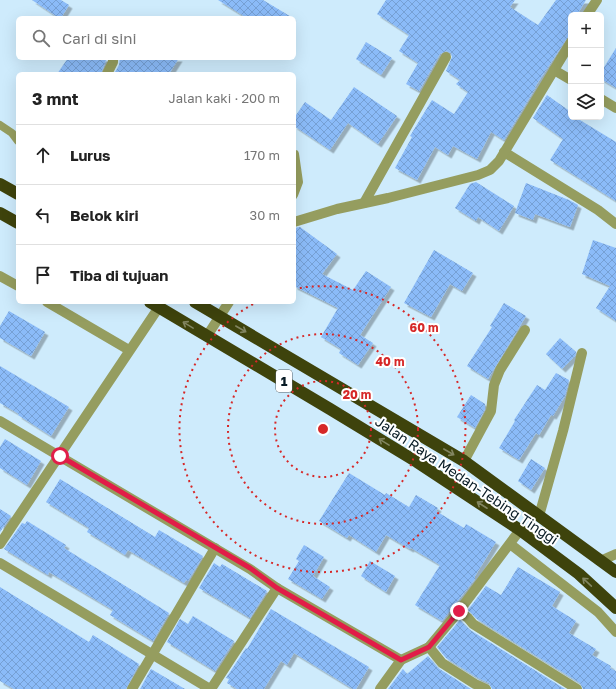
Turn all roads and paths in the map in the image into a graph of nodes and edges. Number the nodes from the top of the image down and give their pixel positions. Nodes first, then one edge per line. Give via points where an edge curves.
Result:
1 (597, 0) edge
2 (589, 12) edge
3 (568, 47) edge
4 (446, 56) dead end
5 (113, 60) edge
6 (554, 70) junction
7 (108, 72) edge
8 (568, 78) edge
9 (604, 101) edge
10 (616, 108) edge
11 (0, 124) edge
12 (16, 138) edge
13 (504, 152) junction
14 (296, 161) edge
15 (0, 184) edge
16 (296, 190) edge
17 (16, 193) edge
18 (364, 203) junction
19 (0, 212) edge
20 (296, 221) edge
21 (16, 222) edge
22 (616, 224) edge
23 (0, 276) edge
24 (16, 285) edge
25 (50, 304) edge
26 (198, 304) edge
27 (228, 304) edge
28 (155, 305) edge
29 (220, 317) junction
30 (525, 330) dead end
31 (207, 336) junction
32 (130, 350) junction
33 (582, 353) dead end
34 (0, 421) edge
35 (60, 456) junction
36 (464, 461) junction
37 (540, 516) junction
38 (520, 530) junction
39 (0, 544) edge
40 (510, 544) junction
41 (215, 548) junction
42 (616, 554) edge
43 (600, 561) junction
44 (0, 563) edge
45 (616, 572) edge
46 (277, 588) junction
47 (616, 608) edge
48 (459, 611) junction
49 (616, 632) edge
50 (429, 647) junction
51 (153, 655) junction
52 (401, 660) junction
53 (472, 686) edge
54 (132, 689) edge
55 (211, 689) edge
56 (380, 689) edge
57 (486, 689) edge
58 (577, 689) edge

1 - 2 street
3 - 6 street
4 - 18 street
5 - 7 street
6 - 8 street
6 - 13 street
9 - 10 street
11 - 12 lane
13 - 18 street via 490,170 478,175
13 - 22 street via 598,210
14 - 16 lane via 299,182
15 - 17 highway
18 - 20 street
19 - 21 highway
23 - 24 street
25 - 32 street
26 - 29 highway, Jalan Raya Medan-Tebing Tinggi / 1
27 - 29 street
31 -> 28 highway, Jalan Raya Medan-Tebing Tinggi / 1
28 - 32 street
29 - 31 street
29 -> 36 highway, Jalan Raya Medan-Tebing Tinggi / 1
30 - 36 street via 500,370 494,385 491,411
38 -> 31 highway, Jalan Raya Medan-Tebing Tinggi / 1 via 397,450
32 - 35 street
33 - 37 street
34 - 35 street
35 - 39 street
35 - 41 street
36 - 37 highway, Jalan Raya Medan-Tebing Tinggi / 1
37 - 43 highway, Jalan Raya Medan-Tebing Tinggi / 1
38 - 40 street
47 -> 38 highway, Jalan Raya Medan-Tebing Tinggi / 1 via 579,574
40 - 48 street
40 - 49 street via 598,612
41 - 46 street via 250,568
41 - 51 street
42 - 43 street
43 - 45 highway, Jalan Raya Medan-Tebing Tinggi / 1
44 - 51 street
46 - 52 street
46 - 55 street
48 - 50 street
48 - 58 street via 473,624
50 - 52 street
50 - 53 street via 442,663
51 - 54 street
51 - 55 street
52 - 56 street
53 - 57 street

